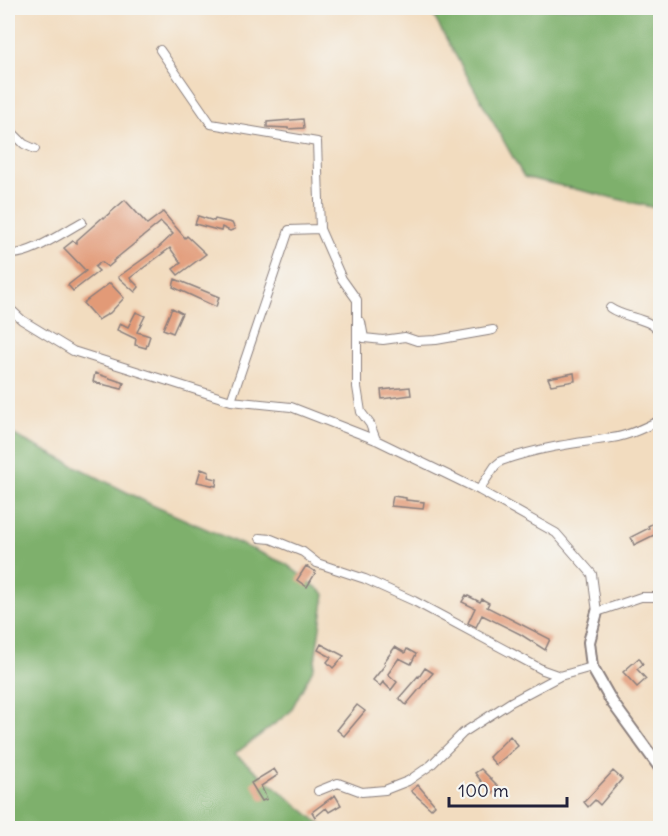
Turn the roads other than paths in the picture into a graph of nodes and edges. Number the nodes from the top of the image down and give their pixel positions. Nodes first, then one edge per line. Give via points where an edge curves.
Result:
1 (160, 50) dead end
2 (8, 128) edge
3 (35, 149) dead end
4 (82, 222) dead end
5 (320, 229) junction
6 (8, 253) edge
7 (357, 300) junction
8 (8, 307) edge
9 (610, 308) dead end
10 (493, 330) dead end
11 (660, 333) edge
12 (231, 401) junction
13 (660, 420) edge
14 (376, 441) junction
15 (479, 490) junction
16 (260, 538) dead end
17 (660, 597) edge
18 (597, 612) junction
19 (592, 667) junction
20 (560, 676) junction
21 (660, 768) edge
22 (318, 791) dead end

1 - 5 street via 211,124 317,142
2 - 3 street
4 - 6 street via 27,252
5 - 7 street via 342,279
5 - 12 street via 289,230
7 - 10 street via 364,338 405,337 417,342
7 - 14 street via 357,387 361,412
8 - 12 street via 73,351
9 - 11 street via 650,322
12 - 14 street via 291,407
13 - 15 street via 612,438 545,448 501,460
14 - 15 street
15 - 18 street via 556,533 592,574
16 - 20 street via 303,552 317,563 414,601
17 - 18 street via 641,597
18 - 19 main road via 589,642
19 - 20 street
19 - 21 main road
20 - 22 street via 463,734 408,781 385,790 362,792 338,783

